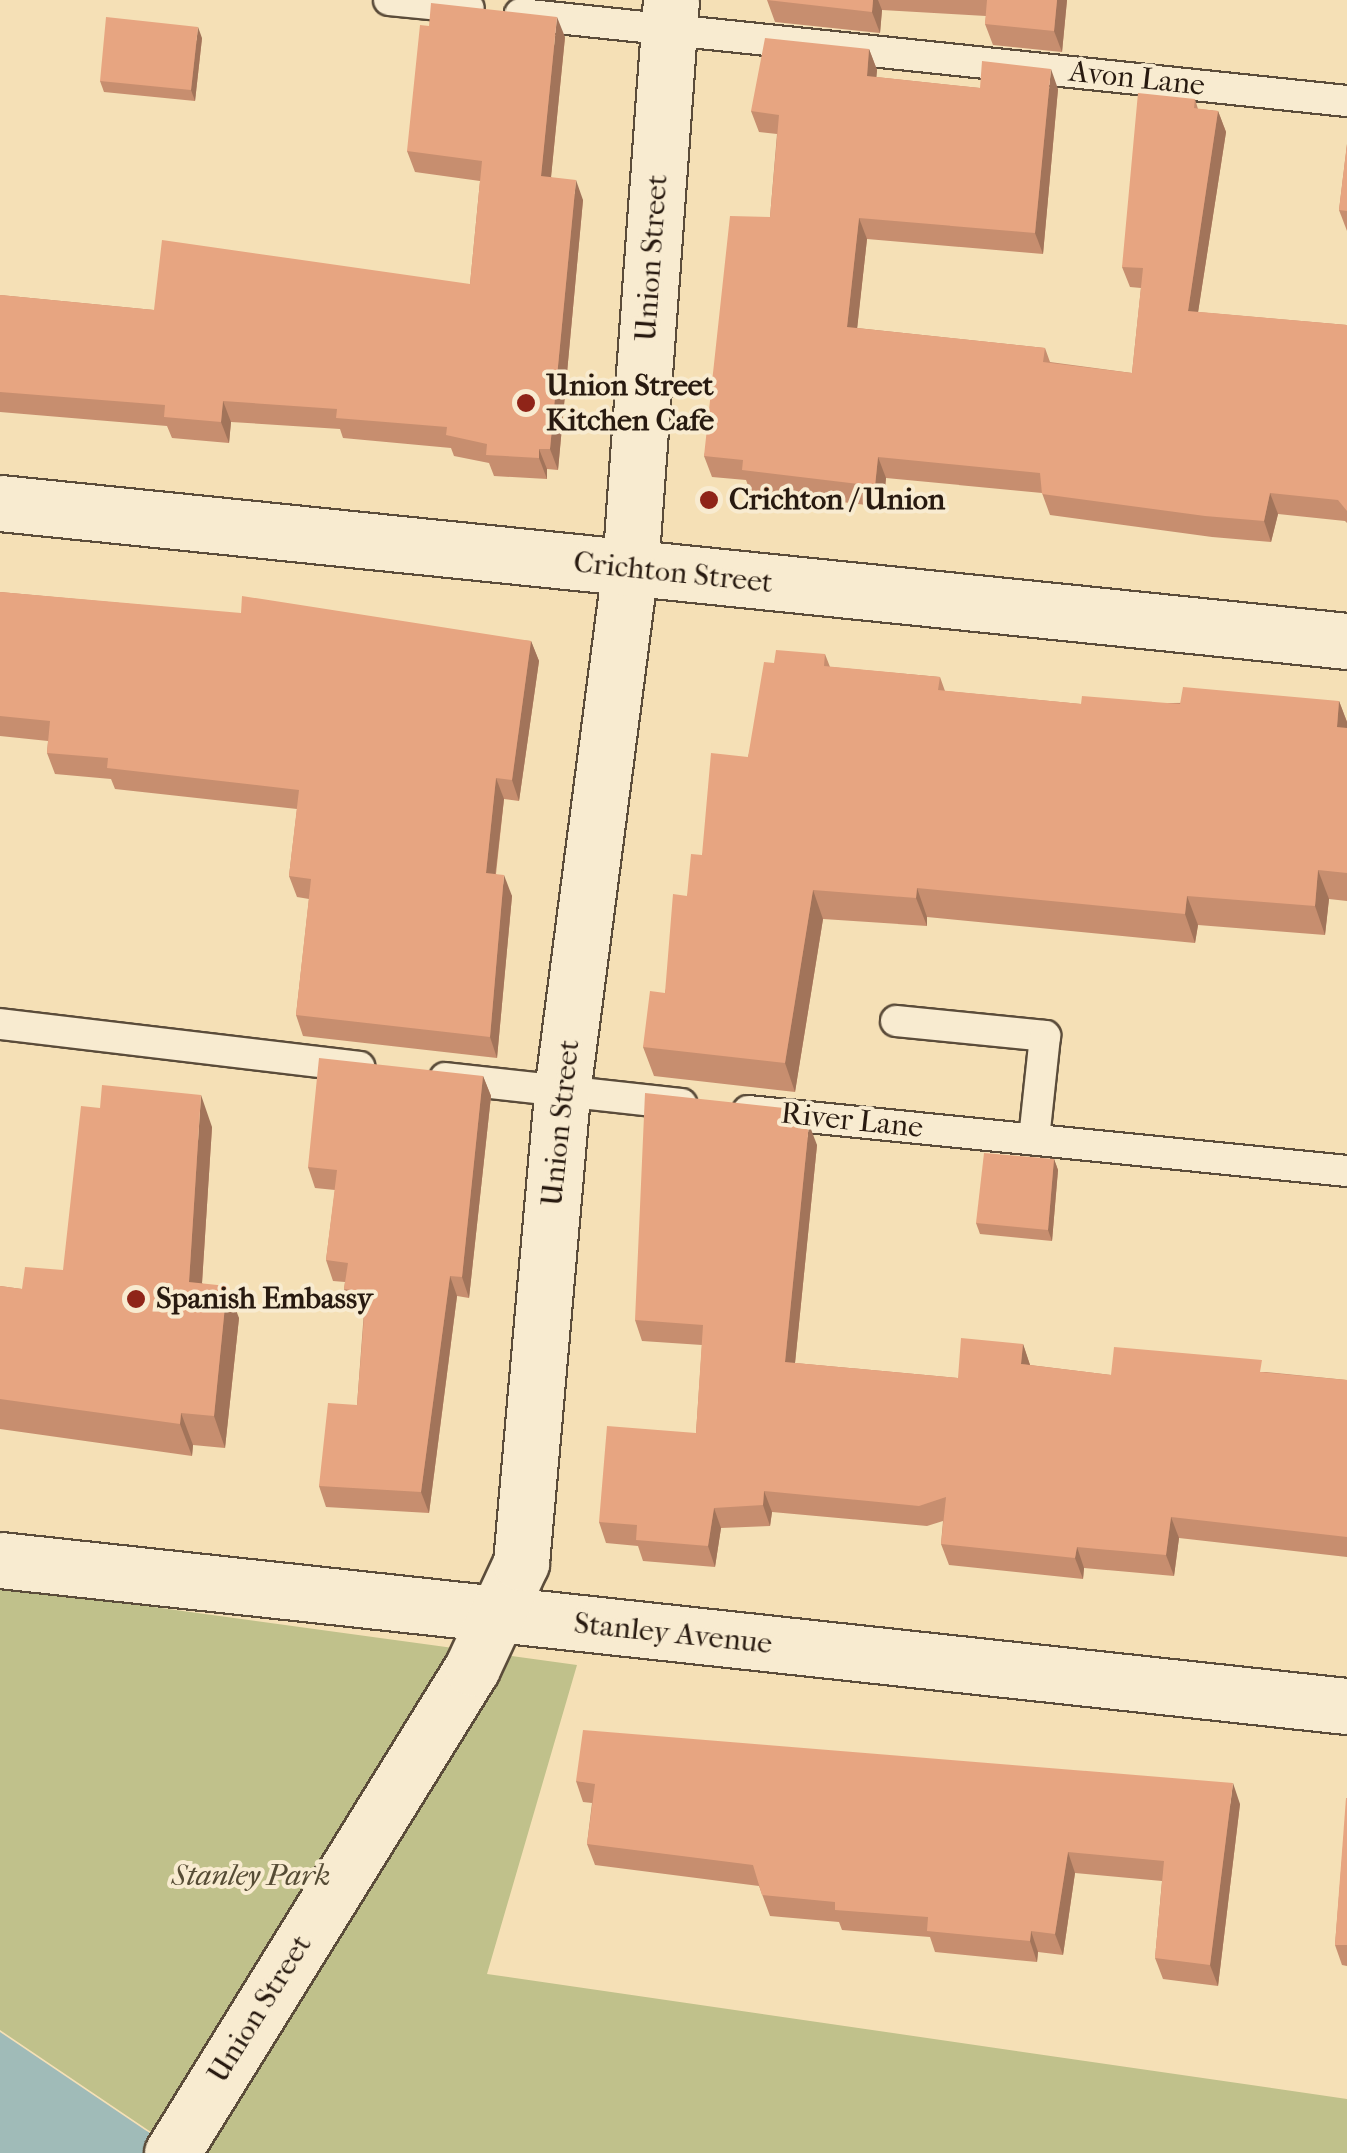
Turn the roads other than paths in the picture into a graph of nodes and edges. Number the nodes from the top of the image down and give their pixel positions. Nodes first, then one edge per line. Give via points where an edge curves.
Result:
1 (389, 0) edge
2 (670, 15) edge
3 (1347, 102) edge
4 (0, 502) edge
5 (630, 568) junction
6 (1347, 641) edge
7 (896, 1021) dead end
8 (0, 1024) edge
9 (562, 1092) junction
10 (1034, 1139) junction
11 (1347, 1171) edge
12 (0, 1560) edge
13 (500, 1613) junction
14 (1347, 1706) edge
15 (174, 2150) edge

1 - 2 lane, Avon Lane
2 - 3 lane, Avon Lane
2 - 5 street, Union Street
4 - 5 street, Crichton Street
5 - 6 street, Crichton Street
5 - 9 street, Union Street
7 - 10 lane via 1046,1036
8 - 9 lane, River Lane
9 - 10 lane, River Lane
9 - 13 street, Union Street via 526,1533
10 - 11 lane, River Lane
12 - 13 street, Stanley Avenue
13 - 14 street, Stanley Avenue
13 - 15 street, Union Street

